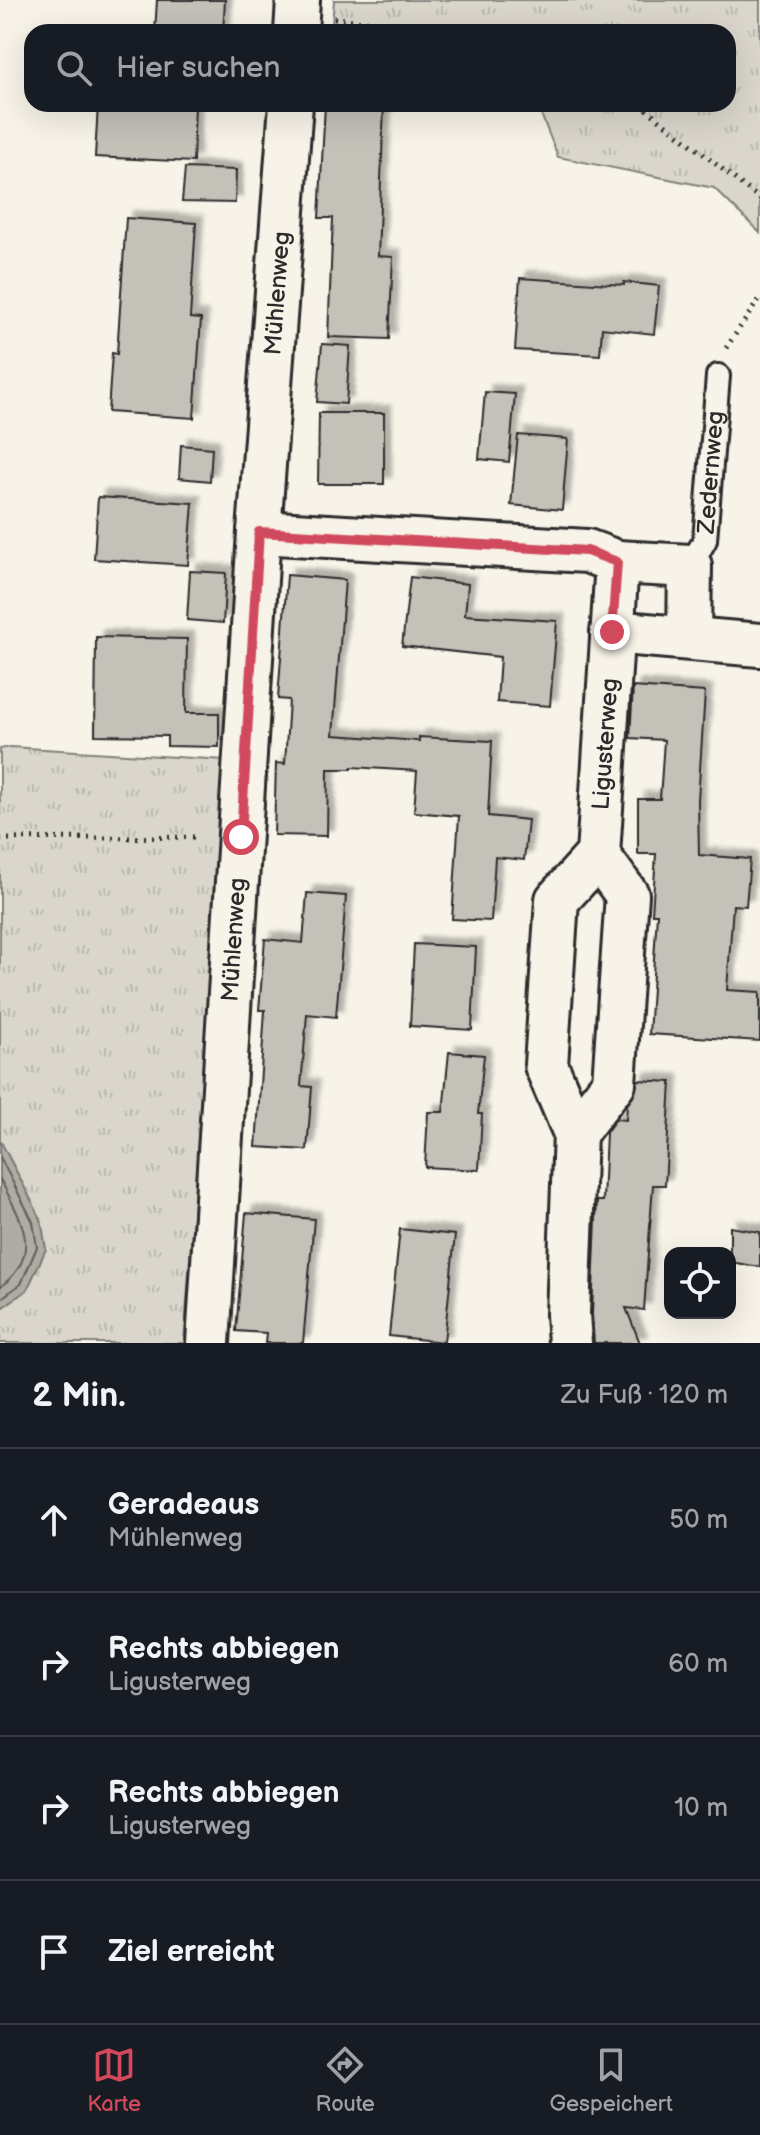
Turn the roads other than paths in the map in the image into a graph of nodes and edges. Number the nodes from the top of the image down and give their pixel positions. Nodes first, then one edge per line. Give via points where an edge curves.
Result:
1 (290, 112) edge
2 (718, 376) road end
3 (259, 532) junction
4 (617, 562) junction
5 (690, 566) junction
6 (612, 632) junction
7 (689, 637) junction
8 (760, 645) edge
9 (598, 855) junction
10 (575, 1133) junction
11 (208, 1343) edge
12 (570, 1343) edge

1 - 3 street, Mühlenweg
2 - 5 lane, Zedernweg via 705,540
3 - 4 street via 587,551
3 - 11 street, Mühlenweg
4 - 5 street, Zedernweg
4 - 6 street, Ligusterweg
5 - 7 street, Zedernweg
6 - 7 street
6 - 9 street, Ligusterweg
7 - 8 street
9 - 10 street via 557,900 546,1065
9 - 10 street via 627,895 614,1083
10 - 12 street

